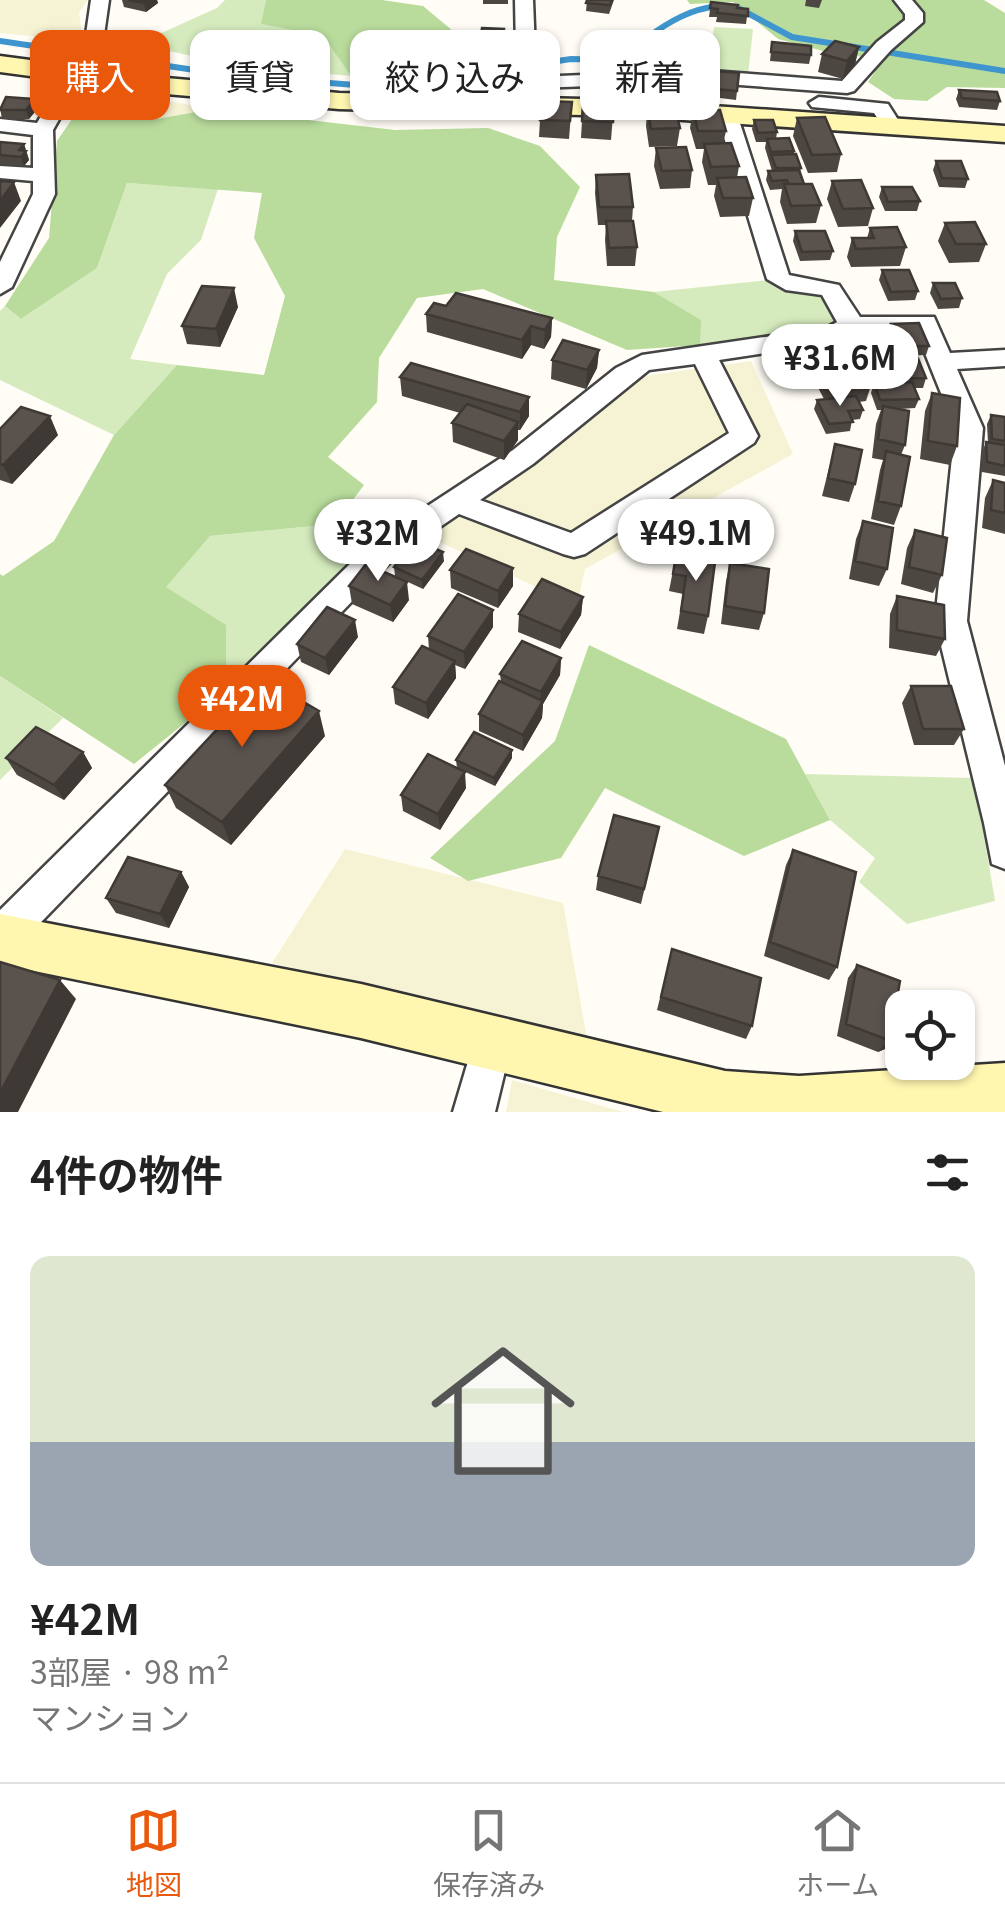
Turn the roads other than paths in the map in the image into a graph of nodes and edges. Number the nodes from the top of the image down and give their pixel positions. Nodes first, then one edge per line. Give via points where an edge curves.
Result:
1 (100, 0) edge
2 (524, 0) edge
3 (903, 0) edge
4 (96, 30) edge
5 (525, 30) edge
6 (0, 64) edge
7 (30, 66) edge
8 (560, 79) edge
9 (170, 82) edge
10 (802, 84) junction
11 (560, 86) edge
12 (350, 93) edge
13 (728, 114) junction
14 (49, 120) edge
15 (0, 126) edge
16 (892, 126) junction
17 (43, 130) junction
18 (1005, 134) edge
19 (0, 172) edge
20 (46, 176) junction
21 (0, 287) edge
22 (851, 326) junction
23 (702, 352) junction
24 (1005, 358) edge
25 (941, 362) junction
26 (456, 502) junction
27 (1005, 852) edge
28 (0, 939) edge
29 (492, 1042) junction
30 (1005, 1091) edge
31 (474, 1112) edge

1 - 4 street
2 - 5 street
3 - 10 street via 914,22 847,87
6 - 7 street
8 - 10 street via 699,76
9 - 12 street via 288,98
10 - 16 street via 802,99 810,103 871,104
11 - 13 street
13 - 16 street
13 - 22 street via 779,278 832,288
14 - 17 street
15 - 17 street
16 - 18 street
17 - 20 street
19 - 20 street
20 - 21 street via 44,194
22 - 23 street via 832,335
22 - 25 street via 925,323
23 - 26 street via 642,363
23 - 26 street via 744,436 574,546
24 - 25 street
25 - 27 street via 969,428 950,621
26 - 28 street via 382,551
28 - 29 street
29 - 30 street via 725,1099 799,1104
29 - 31 street

